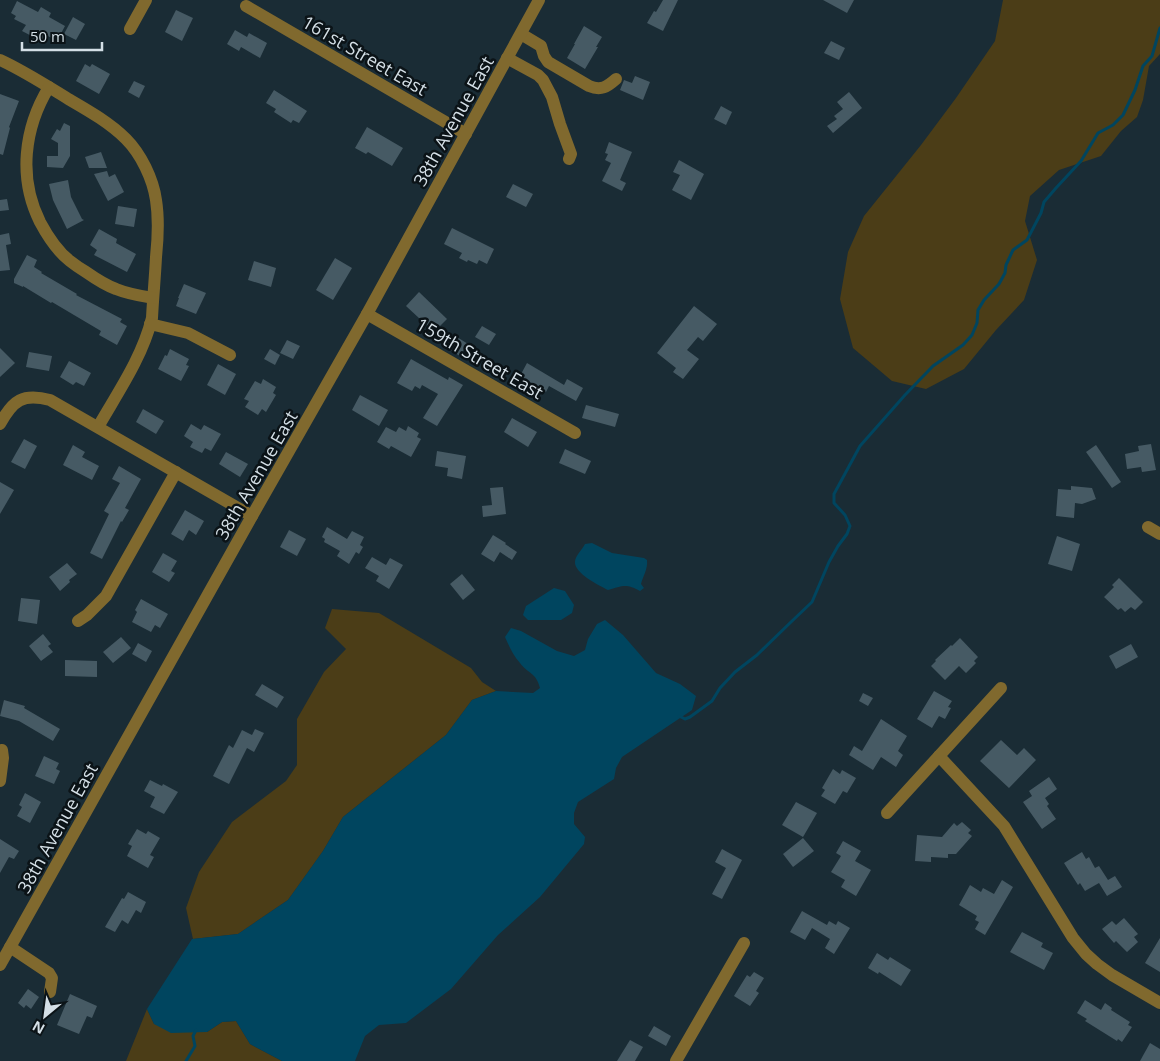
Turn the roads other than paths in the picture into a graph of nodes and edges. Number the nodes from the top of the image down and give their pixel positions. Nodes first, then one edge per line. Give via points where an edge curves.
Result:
1 (146, 0) edge
2 (539, 0) edge
3 (246, 6) dead end
4 (130, 29) dead end
5 (520, 34) junction
6 (507, 58) junction
7 (0, 60) edge
8 (616, 79) dead end
9 (49, 87) junction
10 (466, 134) junction
11 (569, 159) dead end
12 (153, 298) junction
13 (367, 314) junction
14 (150, 324) junction
15 (230, 356) dead end
16 (0, 424) edge
17 (98, 427) junction
18 (575, 433) dead end
19 (176, 472) junction
20 (252, 516) junction
21 (1148, 527) dead end
22 (1160, 534) edge
23 (78, 621) dead end
24 (1001, 688) dead end
25 (2, 750) dead end
26 (940, 756) junction
27 (0, 781) edge
28 (887, 813) dead end
29 (744, 943) dead end
30 (6, 950) edge
31 (0, 965) edge
32 (50, 992) dead end
33 (1160, 1003) edge
34 (676, 1061) edge

1 - 4 street
2 - 5 street, 38th Avenue East
3 - 10 street, 161st Street East
5 - 6 street, 38th Avenue East
5 - 8 street via 541,46 548,62 595,89 604,88
6 - 10 street, 38th Avenue East
6 - 11 street via 543,80 571,154
7 - 9 street
9 - 12 street via 116,130 133,147 150,178 156,199 158,234
9 - 12 street via 41,100 27,148 28,185 34,209 46,233 70,262 116,290
10 - 13 street, 38th Avenue East
12 - 14 street
13 - 18 street, 159th Street East
13 - 20 street, 38th Avenue East
14 - 15 street via 188,333
14 - 17 street via 135,362
16 - 17 street via 20,400 40,397
17 - 19 street
19 - 20 street
19 - 23 street via 106,596
20 - 30 street, 38th Avenue East
21 - 22 street
24 - 26 street
25 - 27 street
26 - 28 street
26 - 33 street via 1004,826 1086,954 1112,975
29 - 34 street
30 - 31 street, 38th Avenue East
30 - 32 street via 48,973 52,978

